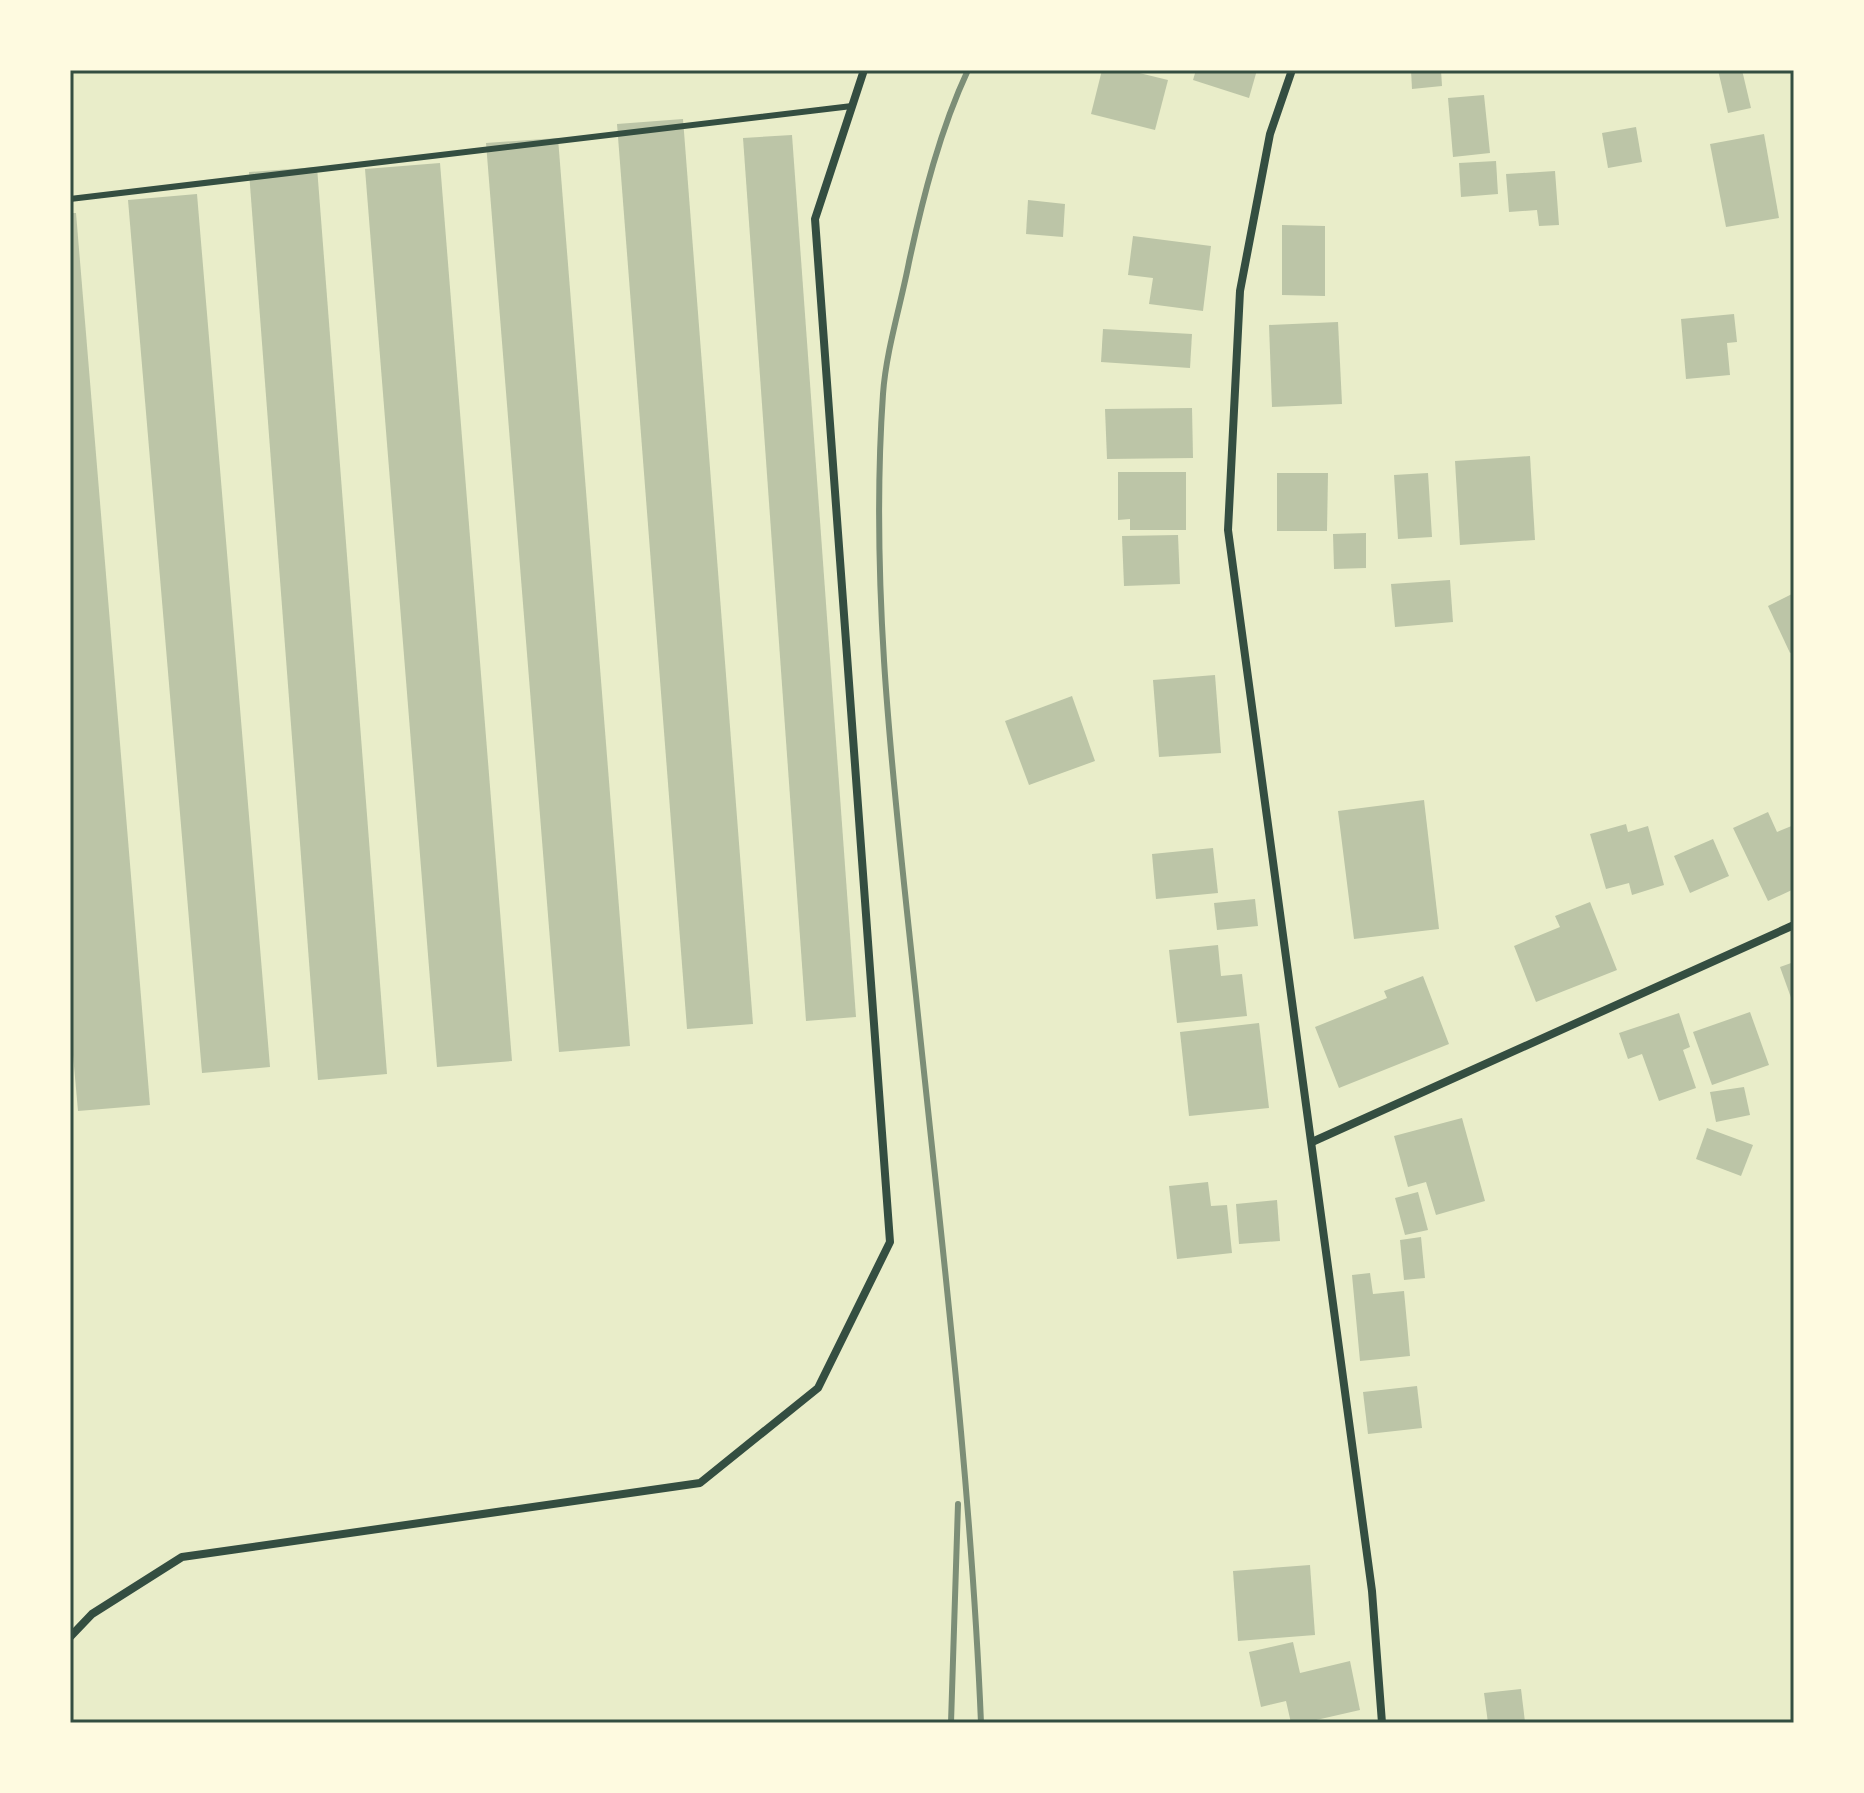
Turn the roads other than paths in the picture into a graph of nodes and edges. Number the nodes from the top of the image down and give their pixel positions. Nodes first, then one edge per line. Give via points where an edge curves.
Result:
1 (864, 70) edge
2 (1292, 70) edge
3 (852, 106) junction
4 (70, 199) edge
5 (1794, 925) edge
6 (1312, 1142) junction
7 (70, 1637) edge
8 (1382, 1723) edge

1 - 3 street
2 - 6 street via 1270,134 1240,291 1228,530
3 - 4 lane
3 - 7 street via 815,219 890,1242 818,1388 700,1483 182,1557 92,1614
5 - 6 street
6 - 8 street via 1372,1591

